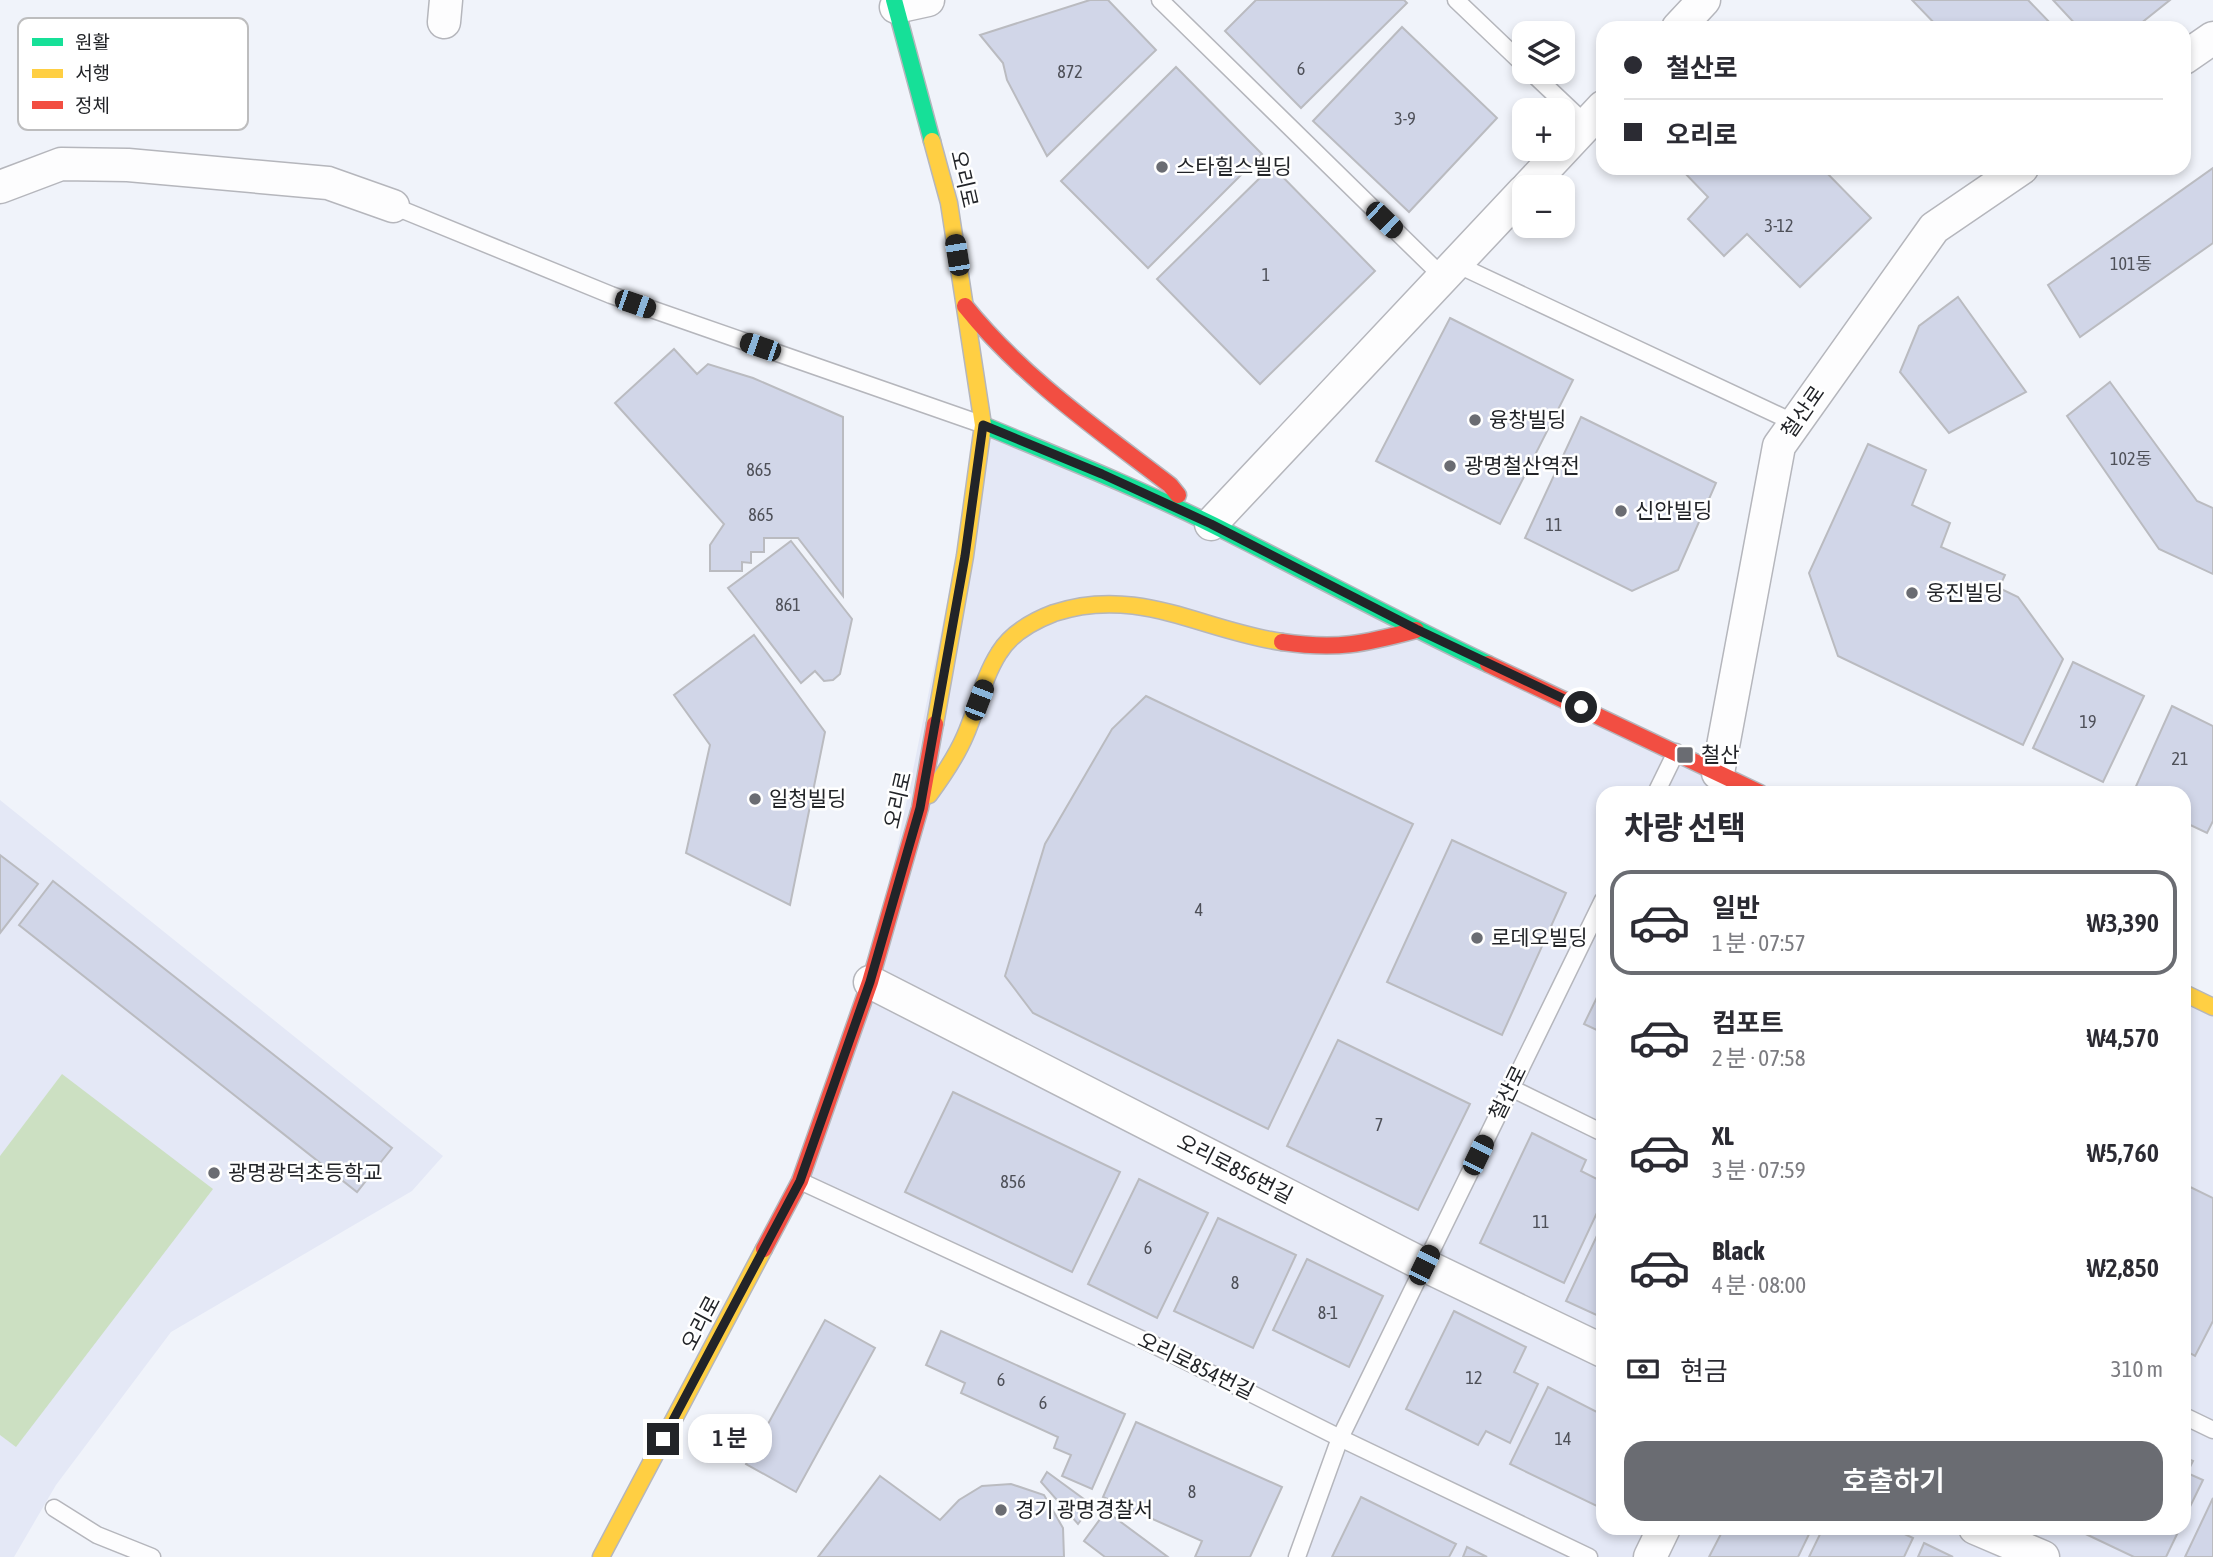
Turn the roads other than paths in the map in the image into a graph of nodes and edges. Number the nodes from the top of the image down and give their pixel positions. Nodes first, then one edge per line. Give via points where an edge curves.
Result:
1 (928, 0) edge
2 (1160, 0) edge
3 (1456, 0) edge
4 (1704, 0) edge
5 (895, 4) edge
6 (1684, 21) edge
7 (2213, 38) edge
8 (2191, 53) edge
9 (1512, 54) edge
10 (1548, 84) edge
11 (1595, 116) edge
12 (1539, 175) edge
13 (2012, 175) edge
14 (0, 187) edge
15 (1512, 204) edge
16 (393, 206) joint
17 (1450, 271) junction
18 (965, 306) junction
19 (1795, 423) junction
20 (983, 425) junction
21 (1203, 520) junction
22 (1416, 629) junction
23 (1676, 752) junction
24 (1718, 773) junction
25 (1659, 786) edge
26 (1745, 786) edge
27 (920, 808) junction
28 (1596, 914) edge
29 (870, 982) junction
30 (2191, 996) edge
31 (2213, 1007) edge
32 (1511, 1088) junction
33 (1596, 1130) edge
34 (800, 1181) junction
35 (1424, 1265) junction
36 (1596, 1348) edge
37 (2191, 1419) edge
38 (2213, 1430) edge
39 (1340, 1438) junction
40 (54, 1508) dead end
41 (1661, 1535) edge
42 (1998, 1535) edge
43 (2032, 1545) edge
44 (152, 1557) edge
45 (601, 1557) edge
46 (1297, 1557) edge
47 (1589, 1557) edge
48 (1650, 1557) edge

1 - 5 street
2 - 17 lane
3 - 9 lane
4 - 6 street
5 - 18 main road, 오리로 via 949,203
7 - 8 street
10 - 11 lane
11 - 12 street
13 - 19 street, 철산로 via 1934,228
14 - 16 street via 61,164 128,165 328,183
15 - 17 street
16 - 20 lane via 611,295
17 - 19 lane
17 - 21 street
18 - 20 main road, 오리로
18 - 21 main road via 1003,352 1170,485
19 - 24 street, 철산로 via 1779,446
20 - 21 main road
20 - 27 main road, 오리로 via 965,556
21 - 22 main road
22 - 23 main road
22 - 27 main road via 1378,642 1322,646 1276,642 1174,612 1117,604 1049,615 1023,628 1004,646 964,738
23 - 24 main road
23 - 25 lane
24 - 26 main road
27 - 29 main road, 오리로
28 - 32 lane, 철산로
29 - 34 main road, 오리로
29 - 35 street, 오리로856번길
30 - 31 main road
32 - 33 lane
32 - 35 lane, 철산로
34 - 39 lane, 오리로854번길 via 1152,1344
34 - 45 main road, 오리로
35 - 36 street, 오리로856번길
35 - 39 lane, 철산로
37 - 38 lane
39 - 46 lane, 철산로
39 - 47 lane, 오리로854번길
40 - 44 lane via 97,1535
41 - 48 street
42 - 43 street

